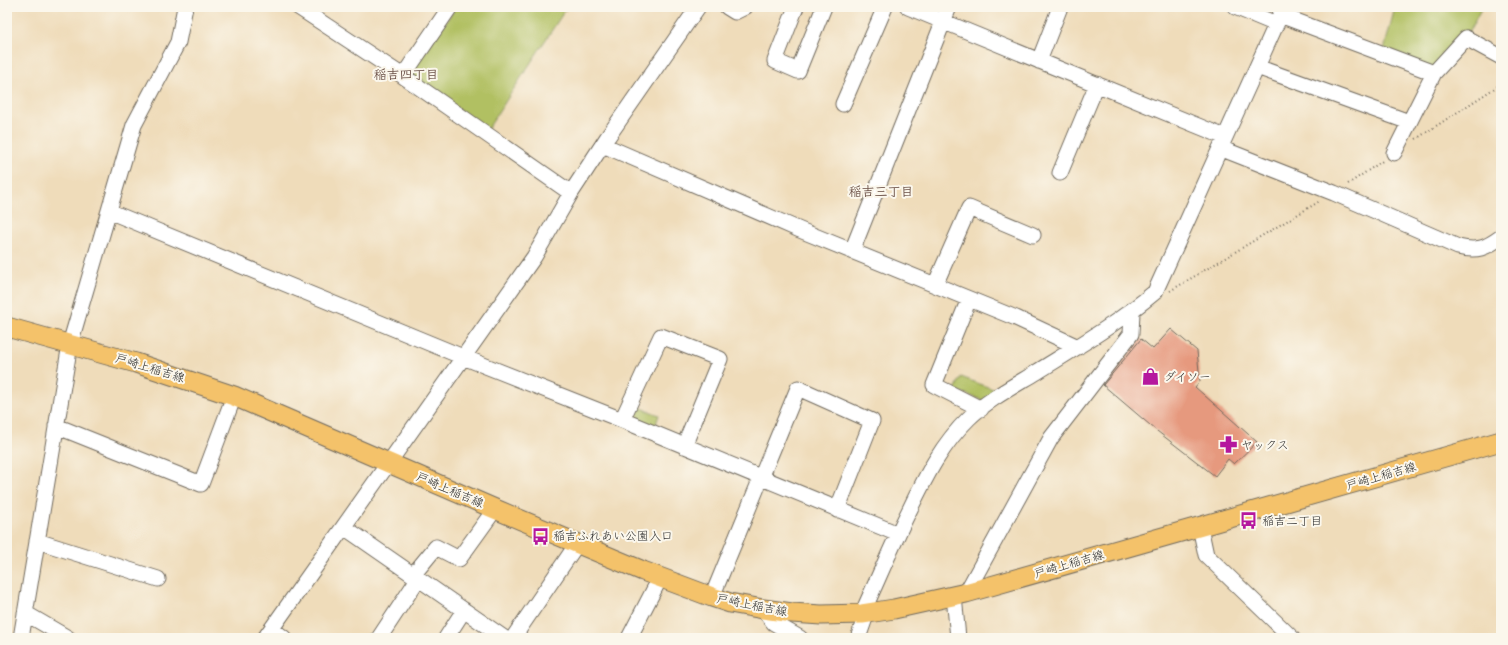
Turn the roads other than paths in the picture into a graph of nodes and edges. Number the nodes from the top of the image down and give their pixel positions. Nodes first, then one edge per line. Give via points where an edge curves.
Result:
1 (185, 7) edge
2 (298, 7) edge
3 (450, 7) edge
4 (698, 7) edge
5 (727, 7) edge
6 (745, 7) edge
7 (796, 7) edge
8 (824, 7) edge
9 (885, 7) edge
10 (908, 7) edge
11 (949, 7) edge
12 (1060, 7) edge
13 (1235, 7) edge
14 (1280, 15) edge
15 (944, 21) junction
16 (1501, 57) edge
17 (1039, 61) junction
18 (1257, 67) junction
19 (1434, 73) junction
20 (402, 76) junction
21 (1097, 84) junction
22 (843, 104) dead end
23 (1410, 122) junction
24 (1223, 142) junction
25 (603, 145) junction
26 (1394, 153) road end
27 (1060, 172) dead end
28 (571, 193) junction
29 (107, 218) junction
30 (1033, 235) dead end
31 (1501, 237) edge
32 (852, 251) junction
33 (935, 285) junction
34 (969, 299) junction
35 (1132, 312) junction
36 (7, 327) edge
37 (70, 344) junction
38 (1078, 347) junction
39 (463, 357) junction
40 (234, 396) junction
41 (981, 409) junction
42 (622, 420) junction
43 (56, 426) junction
44 (1501, 442) edge
45 (684, 446) junction
46 (388, 463) junction
47 (761, 478) junction
48 (495, 509) junction
49 (837, 510) junction
50 (344, 527) junction
51 (1200, 527) junction
52 (898, 534) junction
53 (37, 541) junction
54 (577, 544) junction
55 (415, 577) junction
56 (660, 578) junction
57 (158, 579) dead end
58 (960, 595) junction
59 (712, 598) junction
60 (763, 609) junction
61 (464, 610) junction
62 (25, 614) junction
63 (862, 614) junction
64 (268, 634) edge
65 (21, 638) edge
66 (68, 638) edge
67 (284, 638) edge
68 (379, 638) edge
69 (446, 638) edge
70 (504, 638) edge
71 (513, 638) edge
72 (629, 638) edge
73 (800, 638) edge
74 (858, 638) edge
75 (958, 638) edge
76 (1292, 638) edge

1 - 29 street via 178,42 134,125
2 - 20 street
3 - 20 street
4 - 25 street
5 - 6 street via 735,12
7 - 8 street via 775,61 798,71
9 - 22 street
10 - 15 street
11 - 15 street
12 - 17 street
13 - 14 street
14 - 18 street
14 - 19 street
15 - 17 street
15 - 32 street
16 - 19 street via 1466,38
17 - 21 street
18 - 23 street
18 - 24 street
19 - 23 street
20 - 28 street
21 - 24 street
21 - 27 street
23 - 26 street
24 - 31 street via 1463,248 1483,248
24 - 35 street via 1155,292
25 - 28 street
25 - 32 street
28 - 39 street via 534,257
29 - 37 street
29 - 39 street via 111,212
30 - 33 street via 969,208
32 - 33 street
33 - 34 street
34 - 38 street
34 - 41 street via 934,385
35 - 38 street
35 - 58 street via 1131,334 1051,438
36 - 37 main road, 戸崎上稲吉線
37 - 40 main road, 戸崎上稲吉線
37 - 43 street
38 - 41 street
39 - 42 street
39 - 46 street
40 - 43 street via 201,484
40 - 46 main road, 戸崎上稲吉線
41 - 52 street via 948,441 935,460
42 - 45 street
42 - 45 street via 660,336 720,359
43 - 53 street
44 - 51 main road, 戸崎上稲吉線
45 - 47 street
46 - 48 main road, 戸崎上稲吉線
46 - 50 street
47 - 49 street
47 - 49 street via 798,388 872,421
47 - 59 street
48 - 54 main road, 戸崎上稲吉線
48 - 55 street via 459,558 436,547
49 - 52 street
50 - 55 street
50 - 64 street
51 - 58 main road, 戸崎上稲吉線
51 - 76 street via 1206,555
52 - 63 street
53 - 57 street
53 - 62 street
54 - 56 main road, 戸崎上稲吉線
54 - 71 street
55 - 61 street
55 - 68 street
56 - 59 main road, 戸崎上稲吉線
56 - 72 street
58 - 63 main road, 戸崎上稲吉線
58 - 75 street
59 - 60 main road, 戸崎上稲吉線
60 - 63 main road, 戸崎上稲吉線 via 821,615
60 - 73 street via 774,623
61 - 69 street
61 - 70 street
62 - 65 street
62 - 66 street
63 - 74 street via 864,621
64 - 67 street

